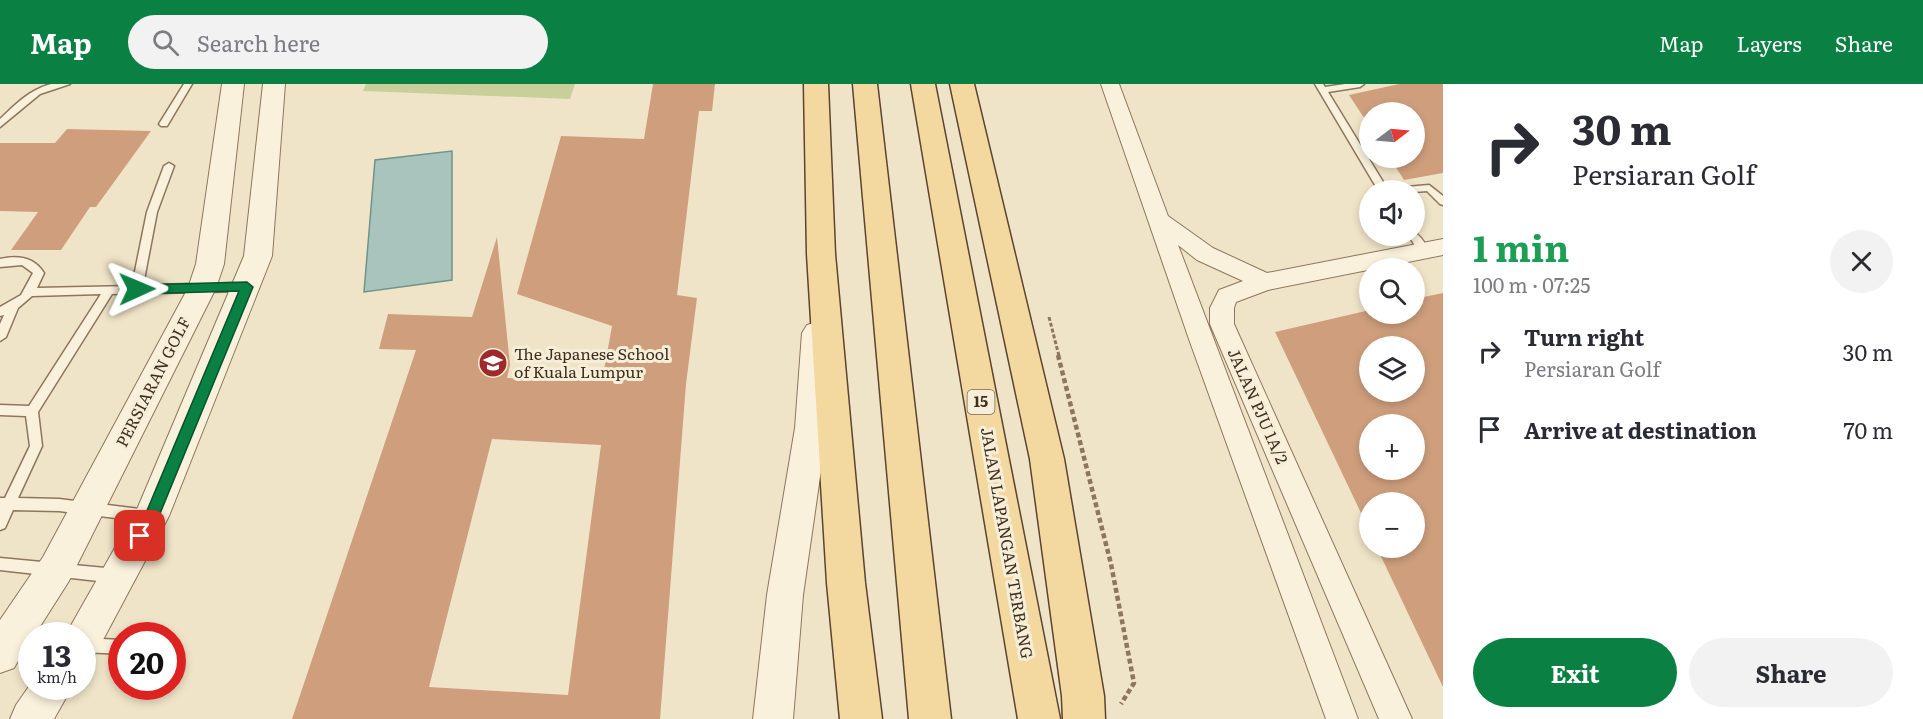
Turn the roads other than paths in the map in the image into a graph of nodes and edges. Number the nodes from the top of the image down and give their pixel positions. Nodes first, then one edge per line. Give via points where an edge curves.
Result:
1 (66, 84) edge
2 (188, 84) edge
3 (233, 84) edge
4 (274, 84) edge
5 (816, 84) edge
6 (865, 84) edge
7 (923, 84) edge
8 (962, 84) edge
9 (1110, 84) edge
10 (1360, 84) edge
11 (1322, 87) edge
12 (0, 124) edge
13 (164, 124) dead end
14 (169, 166) dead end
15 (1377, 180) edge
16 (1443, 186) edge
17 (1425, 188) edge
18 (1429, 188) junction
19 (1443, 202) edge
20 (1161, 221) junction
21 (1427, 244) edge
22 (821, 254) junction
23 (0, 263) edge
24 (1265, 282) junction
25 (247, 287) junction
26 (202, 288) junction
27 (137, 289) junction
28 (109, 290) junction
29 (32, 292) junction
30 (14, 306) junction
31 (0, 312) edge
32 (0, 337) edge
33 (0, 410) edge
34 (32, 411) junction
35 (6, 504) edge
36 (89, 508) junction
37 (152, 516) junction
38 (0, 524) edge
39 (0, 564) edge
40 (56, 569) junction
41 (117, 577) junction
42 (92, 622) edge
43 (0, 654) edge
44 (43, 700) edge
45 (30, 719) edge
46 (773, 719) edge
47 (861, 719) edge
48 (930, 719) edge
49 (1039, 719) edge
50 (1084, 719) edge
51 (1342, 719) edge
52 (1396, 719) edge

1 - 12 lane via 34,92
2 - 13 lane
3 - 26 street, PERSIARAN GOLF via 210,264
4 - 25 street via 258,256
5 - 22 main road
6 - 48 main road
7 - 49 main road, JALAN LAPANGAN TERBANG / 15
8 - 50 main road via 1047,459
9 - 20 street, JALAN PJU 1A/2
10 - 11 lane
11 - 15 lane
14 - 27 lane via 152,212
16 - 18 lane
17 - 18 lane
18 - 19 lane
20 - 24 street via 1205,254
20 - 51 street, JALAN PJU 1A/2
21 - 24 street, JALAN PJU 1A/2
22 - 46 street via 811,428 785,595
22 - 47 main road via 846,583
23 - 29 lane via 22,261 34,265 39,273
24 - 52 street, JALAN PJU 1A/2 via 1227,296 1222,324
25 - 26 lane
25 - 37 street
26 - 27 lane
26 - 36 street, PERSIARAN GOLF
27 - 28 lane
28 - 29 lane
28 - 34 lane
29 - 30 lane
30 - 31 lane
30 - 32 lane
33 - 34 lane
34 - 35 lane via 36,446
35 - 36 lane
35 - 38 lane
36 - 37 lane
36 - 40 street, PERSIARAN GOLF
37 - 41 street
39 - 40 lane
40 - 41 lane
40 - 43 street, PERSIARAN GOLF
41 - 42 street
44 - 45 street

